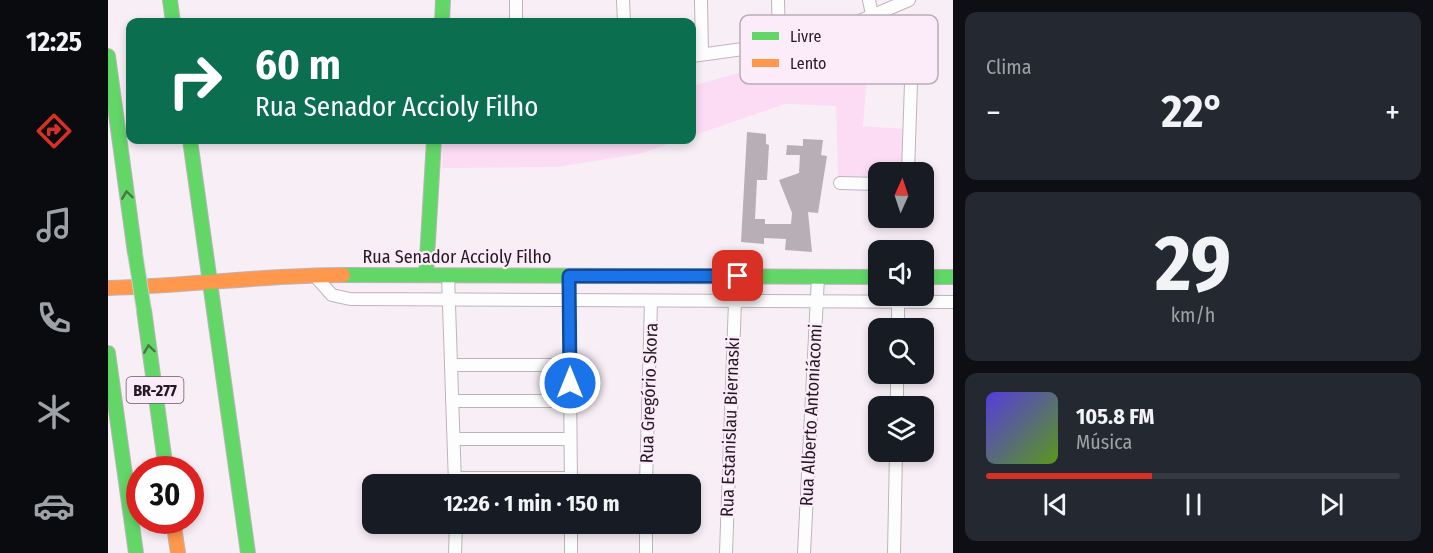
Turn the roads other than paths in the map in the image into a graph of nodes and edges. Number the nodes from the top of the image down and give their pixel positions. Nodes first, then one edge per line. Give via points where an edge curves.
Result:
1 (170, 0) edge
2 (443, 0) edge
3 (516, 0) edge
4 (623, 0) edge
5 (701, 0) edge
6 (778, 0) edge
7 (869, 0) edge
8 (909, 0) edge
9 (778, 15) edge
10 (870, 15) edge
11 (872, 15) edge
12 (172, 18) edge
13 (442, 18) edge
14 (516, 18) edge
15 (624, 18) edge
16 (740, 49) edge
17 (697, 55) edge
18 (108, 56) edge
19 (911, 84) edge
20 (191, 144) edge
21 (434, 144) edge
22 (908, 162) edge
23 (840, 183) dead end
24 (868, 184) edge
25 (314, 275) junction
26 (426, 275) junction
27 (448, 275) junction
28 (569, 276) junction
29 (818, 277) junction
30 (868, 277) edge
31 (934, 277) edge
32 (953, 277) edge
33 (210, 279) junction
34 (108, 288) edge
35 (449, 299) junction
36 (569, 301) junction
37 (651, 301) junction
38 (735, 301) junction
39 (817, 302) junction
40 (868, 302) edge
41 (934, 302) edge
42 (953, 302) edge
43 (108, 353) edge
44 (451, 365) junction
45 (570, 365) junction
46 (452, 401) junction
47 (570, 401) junction
48 (453, 439) junction
49 (570, 439) junction
50 (164, 456) edge
51 (896, 462) edge
52 (455, 474) edge
53 (571, 474) edge
54 (646, 474) edge
55 (175, 534) edge
56 (456, 534) edge
57 (571, 534) edge
58 (646, 534) edge
59 (136, 553) edge
60 (178, 553) edge
61 (248, 553) edge
62 (455, 553) edge
63 (571, 553) edge
64 (646, 553) edge
65 (726, 553) edge
66 (804, 553) edge
67 (894, 553) edge

1 - 12 main road
2 - 13 main road
3 - 14 street
4 - 15 street
5 - 17 street
6 - 9 street
7 - 10 street
8 - 11 street
16 - 17 street
50 -> 18 main road, BR-277, bridge
19 - 22 street
20 - 33 main road
21 - 26 main road
23 - 24 street
25 - 26 main road, Rua Senador Accioly Filho
25 - 33 main road, Rua Senador Accioly Filho
25 - 35 street via 325,289 340,298
26 - 27 main road, Rua Senador Accioly Filho
27 - 28 main road, Rua Senador Accioly Filho
27 - 35 street
28 - 29 main road, Rua Senador Accioly Filho
28 - 36 street
29 - 30 main road, Rua Senador Accioly Filho
29 - 39 street, Rua Alberto Antoniácomi
31 - 32 main road
33 - 34 main road, Rua Senador Accioly Filho via 180,286
33 - 61 main road
35 - 36 street
35 - 44 street
36 - 37 street
36 - 45 street
37 - 38 street
37 - 54 street, Rua Gregório Skora
38 - 39 street
38 - 65 street, Rua Estanislau Biernaski
39 - 40 street
39 - 66 street, Rua Alberto Antoniácomi
41 - 42 street
43 - 59 main road, BR-277
44 - 45 street
44 - 46 street
45 - 47 street
46 - 47 street
46 - 48 street
47 - 49 street
48 - 49 street
48 - 52 street
49 - 53 street
51 - 67 street
55 - 60 main road
56 - 62 street
57 - 63 street
58 - 64 street

